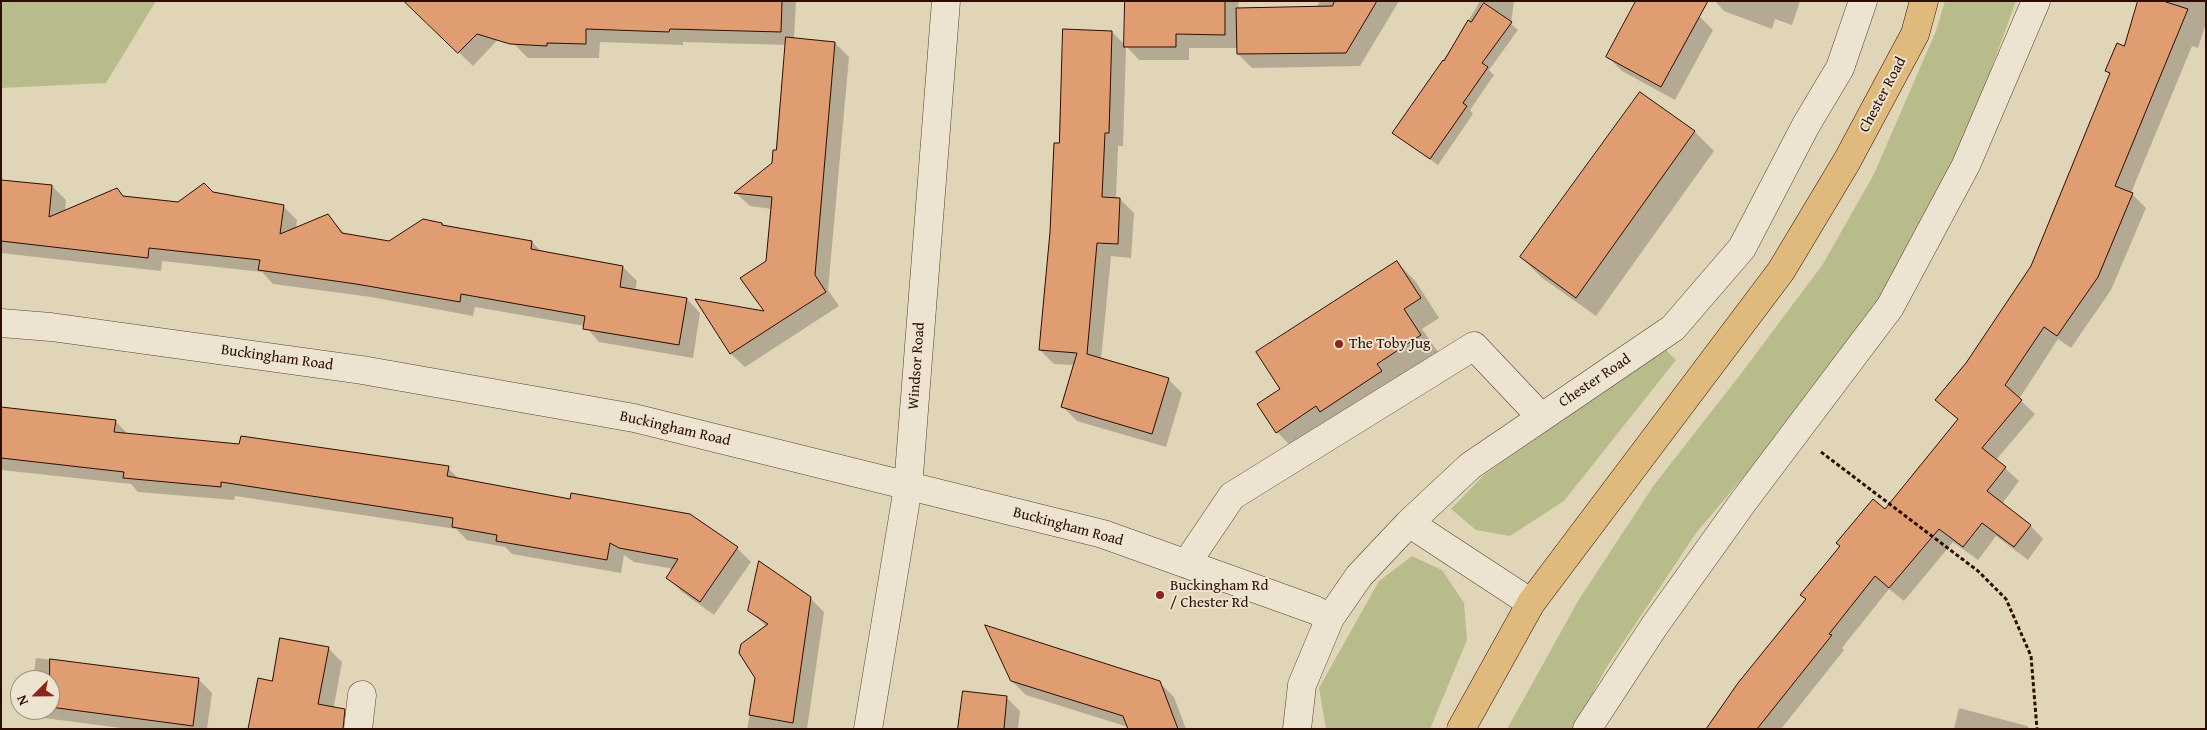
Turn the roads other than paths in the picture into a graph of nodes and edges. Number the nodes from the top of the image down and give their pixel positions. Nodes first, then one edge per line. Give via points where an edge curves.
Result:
1 (946, 1) edge
2 (1863, 1) edge
3 (1924, 1) edge
4 (2036, 1) edge
5 (1, 323) edge
6 (1541, 417) junction
7 (908, 487) junction
8 (1409, 522) junction
9 (1186, 564) junction
10 (1532, 603) junction
11 (1330, 618) junction
12 (362, 695) dead end
13 (358, 729) edge
14 (868, 729) edge
15 (1297, 729) edge
16 (1461, 729) edge
17 (1587, 729) edge

1 - 7 street, Windsor Road
2 - 6 street, Chester Road via 1840,68 1806,125 1742,248 1673,328
3 - 10 main road, Chester Road via 1915,34 1847,161 1781,270
4 - 17 street via 1966,165 1890,307 1743,502 1655,625
5 - 7 street, Buckingham Road via 52,327 362,370 634,418
6 - 8 street, Chester Road via 1470,466
6 - 9 street via 1474,346 1232,496
7 - 9 street, Buckingham Road via 1103,534
7 - 14 street, Windsor Road
8 - 10 street
8 - 11 street, Chester Road via 1359,576
9 - 11 street, Buckingham Road
10 - 16 main road, Chester Road
11 - 15 street, Chester Road via 1302,685
12 - 13 street

